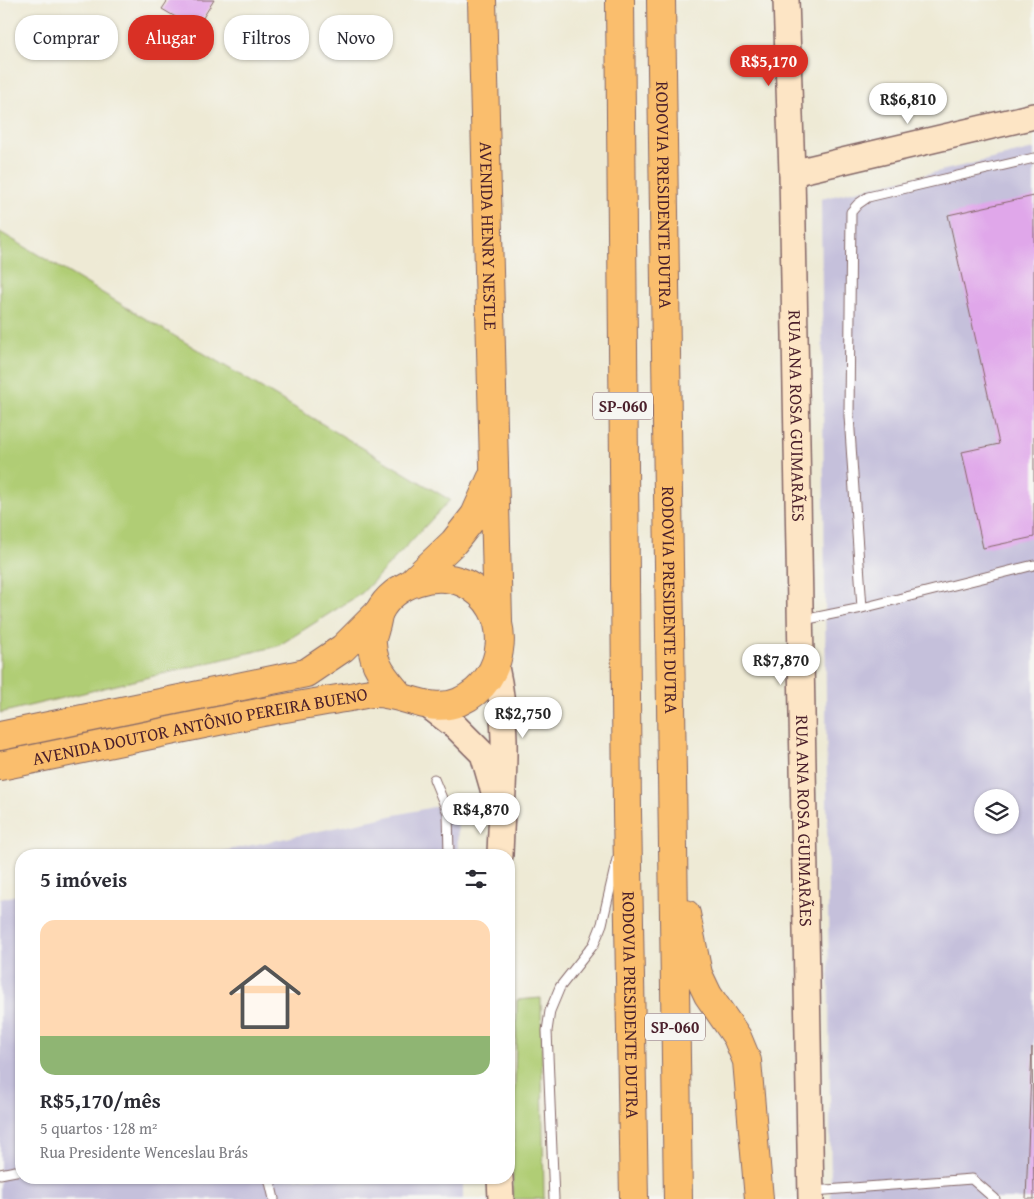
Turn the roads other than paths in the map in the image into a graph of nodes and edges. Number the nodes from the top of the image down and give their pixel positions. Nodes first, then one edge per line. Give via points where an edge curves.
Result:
1 (482, 0) edge
2 (620, 0) edge
3 (661, 0) edge
4 (786, 0) edge
5 (1034, 116) edge
6 (1034, 158) edge
7 (792, 173) junction
8 (493, 473) junction
9 (1034, 565) edge
10 (412, 582) junction
11 (862, 608) junction
12 (379, 612) junction
13 (800, 620) junction
14 (498, 622) junction
15 (496, 667) junction
16 (400, 696) junction
17 (430, 706) junction
18 (0, 736) edge
19 (0, 766) edge
20 (434, 779) dead end
21 (627, 812) junction
22 (501, 815) junction
23 (448, 849) edge
24 (500, 849) edge
25 (673, 854) junction
26 (15, 1171) edge
27 (0, 1174) edge
28 (270, 1184) edge
29 (500, 1184) edge
30 (811, 1195) edge
31 (274, 1199) edge
32 (500, 1199) edge
33 (554, 1199) edge
34 (634, 1199) edge
35 (678, 1199) edge
36 (759, 1199) edge
37 (995, 1199) edge

1 - 8 main road, AVENIDA HENRY NESTLE
2 - 21 main road, RODOVIA PRESIDENTE DUTRA / SP-060
3 - 25 main road, RODOVIA PRESIDENTE DUTRA / SP-060
4 - 7 street, RUA ANA ROSA GUIMARÃES
5 - 7 street
6 - 11 lane via 868,197 851,212 849,416
7 - 13 street, RUA ANA ROSA GUIMARÃES
8 - 10 main road via 474,515 454,542
8 - 14 main road, AVENIDA HENRY NESTLE
9 - 11 lane
10 - 12 main road via 393,594
10 - 14 main road via 438,577 464,583 485,599
11 - 13 lane
12 - 16 main road via 372,643 379,672
12 - 18 main road, AVENIDA DOUTOR ANTÔNIO PEREIRA BUENO via 343,648 306,673
13 - 30 street, RUA ANA ROSA GUIMARÃES
14 - 15 main road via 501,644
15 - 17 main road via 480,689 457,703
15 - 22 street via 502,693 504,774
16 - 17 main road
16 - 19 main road, AVENIDA DOUTOR ANTÔNIO PEREIRA BUENO via 372,693 294,705
17 - 22 street via 483,754
20 - 23 lane via 448,813
21 - 33 lane via 602,924 594,944 560,987 550,1011 547,1031
21 - 34 main road, RODOVIA PRESIDENTE DUTRA / SP-060
22 - 24 street
25 - 35 main road, RODOVIA PRESIDENTE DUTRA / SP-060
25 - 36 main road via 698,974 708,995 737,1037 747,1061
26 - 27 lane
28 - 31 lane
29 - 32 street
30 - 37 lane via 972,1179

